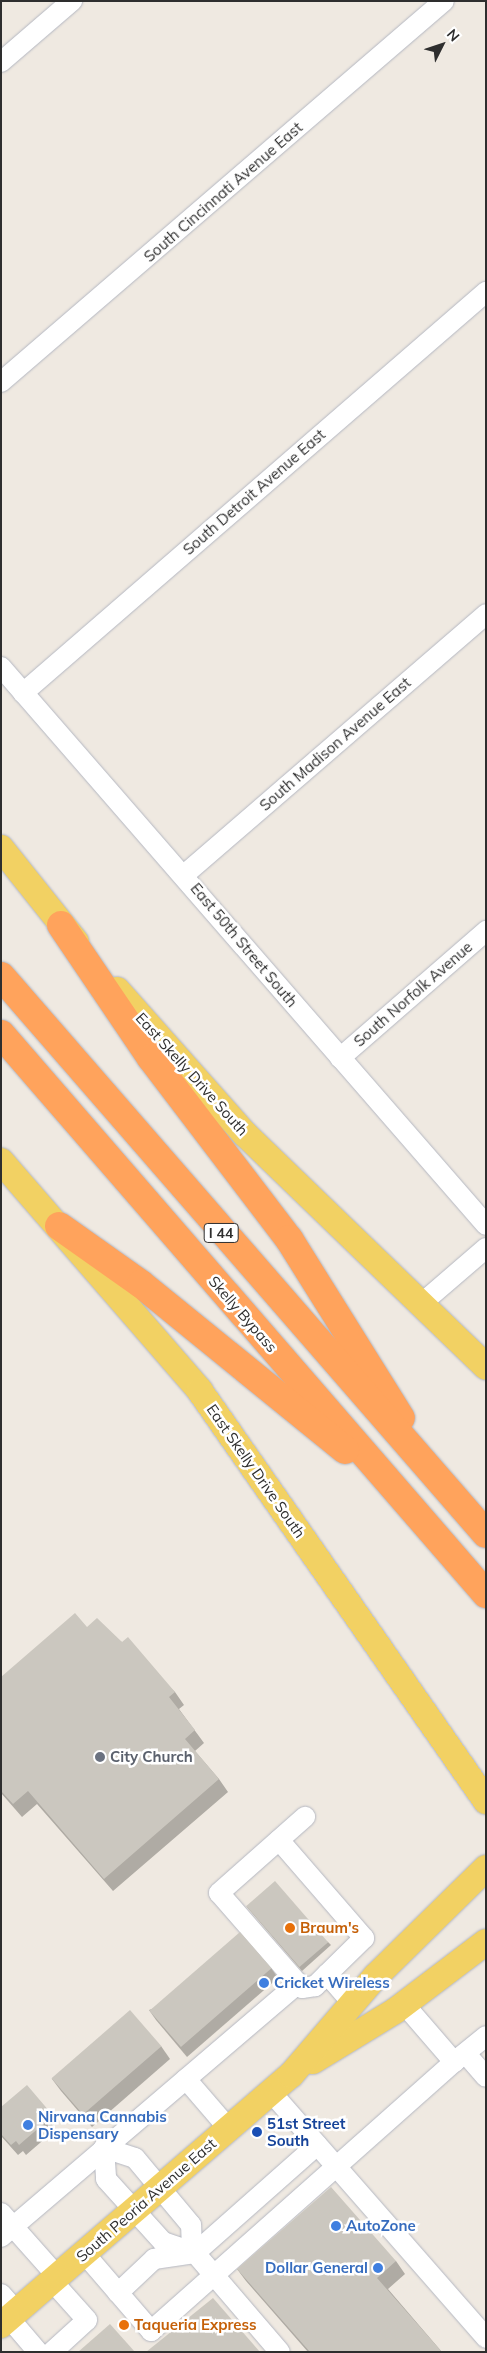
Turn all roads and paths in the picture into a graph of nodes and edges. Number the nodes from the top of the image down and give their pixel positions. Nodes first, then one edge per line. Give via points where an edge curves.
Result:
1 (72, 1) edge
2 (444, 1) edge
3 (1, 62) edge
4 (486, 292) edge
5 (1, 382) edge
6 (486, 614) edge
7 (1, 668) edge
8 (23, 693) junction
9 (1, 848) edge
10 (184, 874) junction
11 (61, 925) junction
12 (486, 931) edge
13 (1, 976) edge
14 (1, 1034) edge
15 (340, 1058) junction
16 (1, 1161) edge
17 (486, 1224) edge
18 (59, 1226) junction
19 (486, 1248) edge
20 (422, 1304) junction
21 (486, 1367) edge
22 (444, 1487) junction
23 (395, 1490) junction
24 (486, 1534) edge
25 (486, 1594) edge
26 (455, 1761) junction
27 (486, 1767) edge
28 (486, 1801) edge
29 (305, 1817) dead end
30 (279, 1840) junction
31 (486, 1868) edge
32 (486, 1942) edge
33 (327, 1974) junction
34 (298, 1983) junction
35 (352, 2003) junction
36 (404, 2004) junction
37 (486, 2036) edge
38 (460, 2058) junction
39 (291, 2075) junction
40 (486, 2077) edge
41 (186, 2079) junction
42 (271, 2092) junction
43 (229, 2128) junction
44 (317, 2145) junction
45 (104, 2148) junction
46 (336, 2166) junction
47 (160, 2188) junction
48 (134, 2210) junction
49 (5, 2225) edge
50 (193, 2252) junction
51 (84, 2253) junction
52 (216, 2278) junction
53 (54, 2279) junction
54 (118, 2293) junction
55 (7, 2312) edge
56 (486, 2338) edge
57 (38, 2352) edge
58 (52, 2352) edge
59 (280, 2352) edge

1 - 3 street
2 - 5 street, South Cincinnati Avenue East
4 - 8 street, South Detroit Avenue East
6 - 10 street, South Madison Avenue East
7 - 8 street, East 50th Street South
8 - 10 street, East 50th Street South
9 - 11 main road, East Skelly Drive South
10 - 15 street, East 50th Street South
11 - 20 main road, East Skelly Drive South via 245,1134
11 - 22 highway via 151,1058 289,1239
12 - 15 street, South Norfolk Avenue
13 - 22 highway, I 44
14 - 23 highway, Skelly Bypass / I 44
15 - 17 street, East 50th Street South
16 - 18 main road, East Skelly Drive South
18 - 23 highway via 141,1284
18 - 26 main road, East Skelly Drive South via 200,1391
19 - 20 street
20 - 21 main road, East Skelly Drive South
22 - 24 highway, I 44
23 - 25 highway, Skelly Bypass / I 44
26 - 27 main road
26 - 28 main road, East Skelly Drive South
29 - 30 street
30 - 33 street via 364,1938
30 - 34 street via 219,1893
31 - 35 main road, South Peoria Avenue East via 438,1912
32 - 36 main road, South Peoria Avenue East
33 - 34 street via 315,1986 302,1988
33 - 35 street
34 - 41 street
35 - 39 main road, South Peoria Avenue East
36 - 38 street
36 - 39 main road, South Peoria Avenue East
37 - 38 street
38 - 40 street
38 - 46 street
39 - 42 main road, South Peoria Avenue East
41 - 43 street
41 - 45 street
42 - 43 main road, South Peoria Avenue East
42 - 44 street
43 - 47 main road, South Peoria Avenue East
44 - 46 street
44 - 50 street
45 - 47 street via 135,2158
45 - 48 street via 106,2179
45 - 49 street
46 - 52 street
46 - 56 street
47 - 48 main road, South Peoria Avenue East
47 - 50 street via 191,2225
48 - 50 street via 163,2242
48 - 51 main road, South Peoria Avenue East
49 - 53 street
50 - 52 street
50 - 54 street via 154,2259
51 - 53 main road, South Peoria Avenue East
51 - 54 street
52 - 54 street via 151,2331
52 - 59 street
53 - 55 main road, South Peoria Avenue East
53 - 58 street via 87,2320
55 - 57 street

